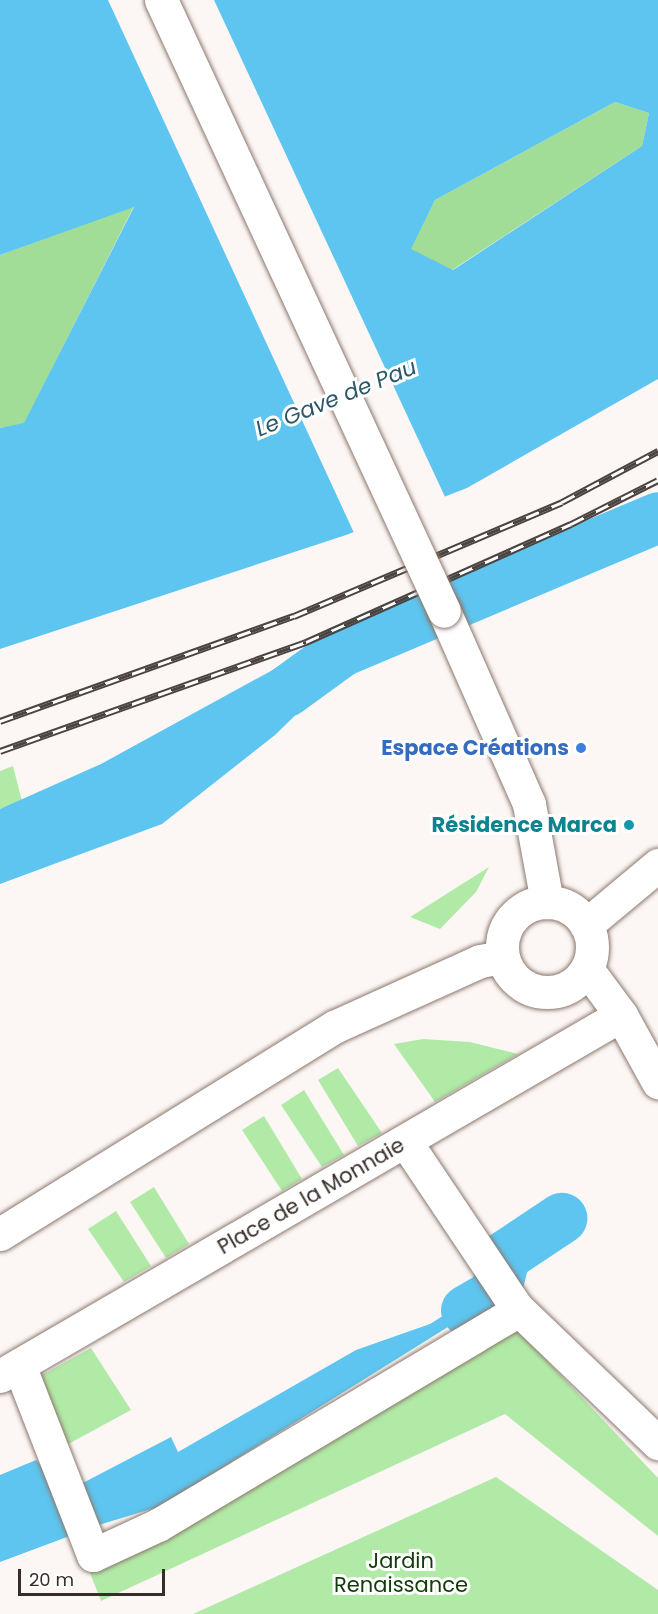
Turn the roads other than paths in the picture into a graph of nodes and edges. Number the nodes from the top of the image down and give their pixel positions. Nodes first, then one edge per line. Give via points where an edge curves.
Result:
1 (161, 0) edge
2 (658, 865) edge
3 (547, 902) junction
4 (586, 925) junction
5 (503, 957) junction
6 (587, 969) junction
7 (621, 1015) junction
8 (658, 1082) edge
9 (405, 1141) junction
10 (0, 1234) edge
11 (517, 1308) junction
12 (10, 1371) edge
13 (658, 1443) edge

1 - 3 street, bridge via 444,611 529,804
2 - 4 street
3 - 4 street via 570,908
3 - 5 street via 527,907 512,919
4 - 6 street via 592,955
5 - 6 street via 517,980 541,992 567,987
5 - 10 street via 480,961 334,1027
6 - 7 street
7 - 8 street
7 - 9 street, Place de la Monnaie
9 - 11 street
9 - 12 street, Place de la Monnaie
11 - 12 street via 158,1525 93,1555 63,1476
11 - 13 street

